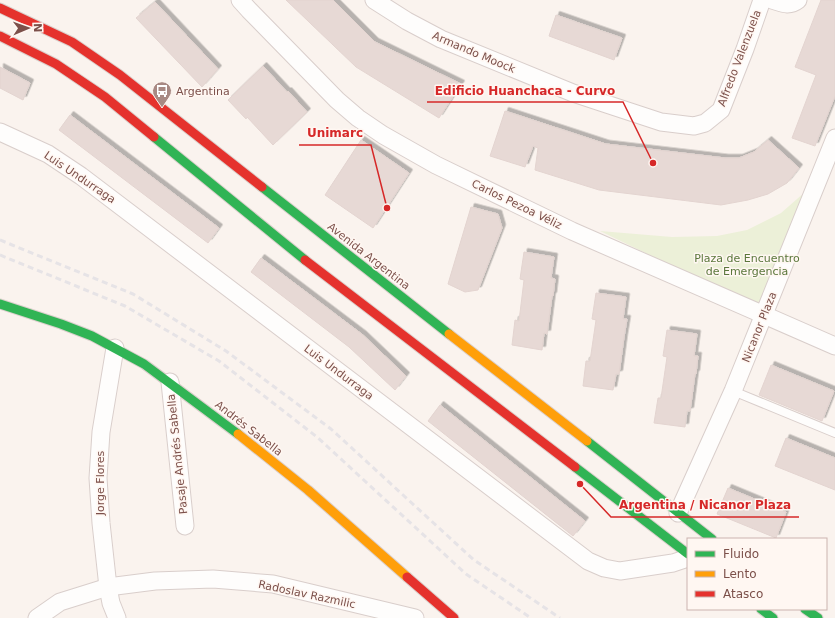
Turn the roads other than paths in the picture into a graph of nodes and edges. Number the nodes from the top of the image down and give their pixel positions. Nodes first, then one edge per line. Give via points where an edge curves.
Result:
1 (240, 0) edge
2 (374, 0) edge
3 (762, 0) edge
4 (772, 0) edge
5 (795, 2) edge
6 (0, 8) edge
7 (0, 36) edge
8 (694, 126) joint
9 (0, 132) edge
10 (835, 138) edge
11 (832, 157) edge
12 (0, 304) edge
13 (764, 315) junction
14 (835, 346) edge
15 (115, 348) junction
16 (170, 382) junction
17 (733, 391) junction
18 (835, 433) edge
19 (678, 513) junction
20 (185, 526) dead end
21 (711, 538) edge
22 (687, 553) edge
23 (687, 558) edge
24 (108, 587) junction
25 (762, 610) edge
26 (806, 610) edge
27 (37, 618) edge
28 (117, 618) edge
29 (415, 618) edge
30 (454, 618) edge
31 (773, 618) edge
32 (818, 618) edge

1 - 13 street, Carlos Pezoa Véliz via 337,100 383,135 436,165 572,231
2 - 8 street, Armando Moock via 441,39 573,93 661,122
3 - 8 street, Alfredo Valenzuela via 721,110 705,123
4 - 5 street via 782,3
6 - 19 main road, Avenida Argentina via 72,42 120,75
7 - 22 main road via 56,64 105,97 324,274
9 - 23 street, Luis Undurraga via 48,154 81,176 588,561 620,571
10 - 11 street, Nicanor Plaza
11 - 13 street, Nicanor Plaza
12 - 15 main road, Andrés Sabella via 61,324
13 - 14 street, Carlos Pezoa Véliz
13 - 17 street, Nicanor Plaza
15 - 16 main road, Andrés Sabella
15 - 24 street, Jorge Flores via 101,432 98,478
16 - 20 street, Pasaje Andrés Sabella
16 - 30 main road, Andrés Sabella via 308,490
17 - 18 lane
17 - 19 street, Nicanor Plaza
19 - 21 main road, Avenida Argentina
24 - 27 street, Radoslav Razmilic via 60,602
24 - 28 street, Jorge Flores
24 - 29 street, Radoslav Razmilic via 155,581 214,579 273,584
25 - 31 main road
26 - 32 main road

